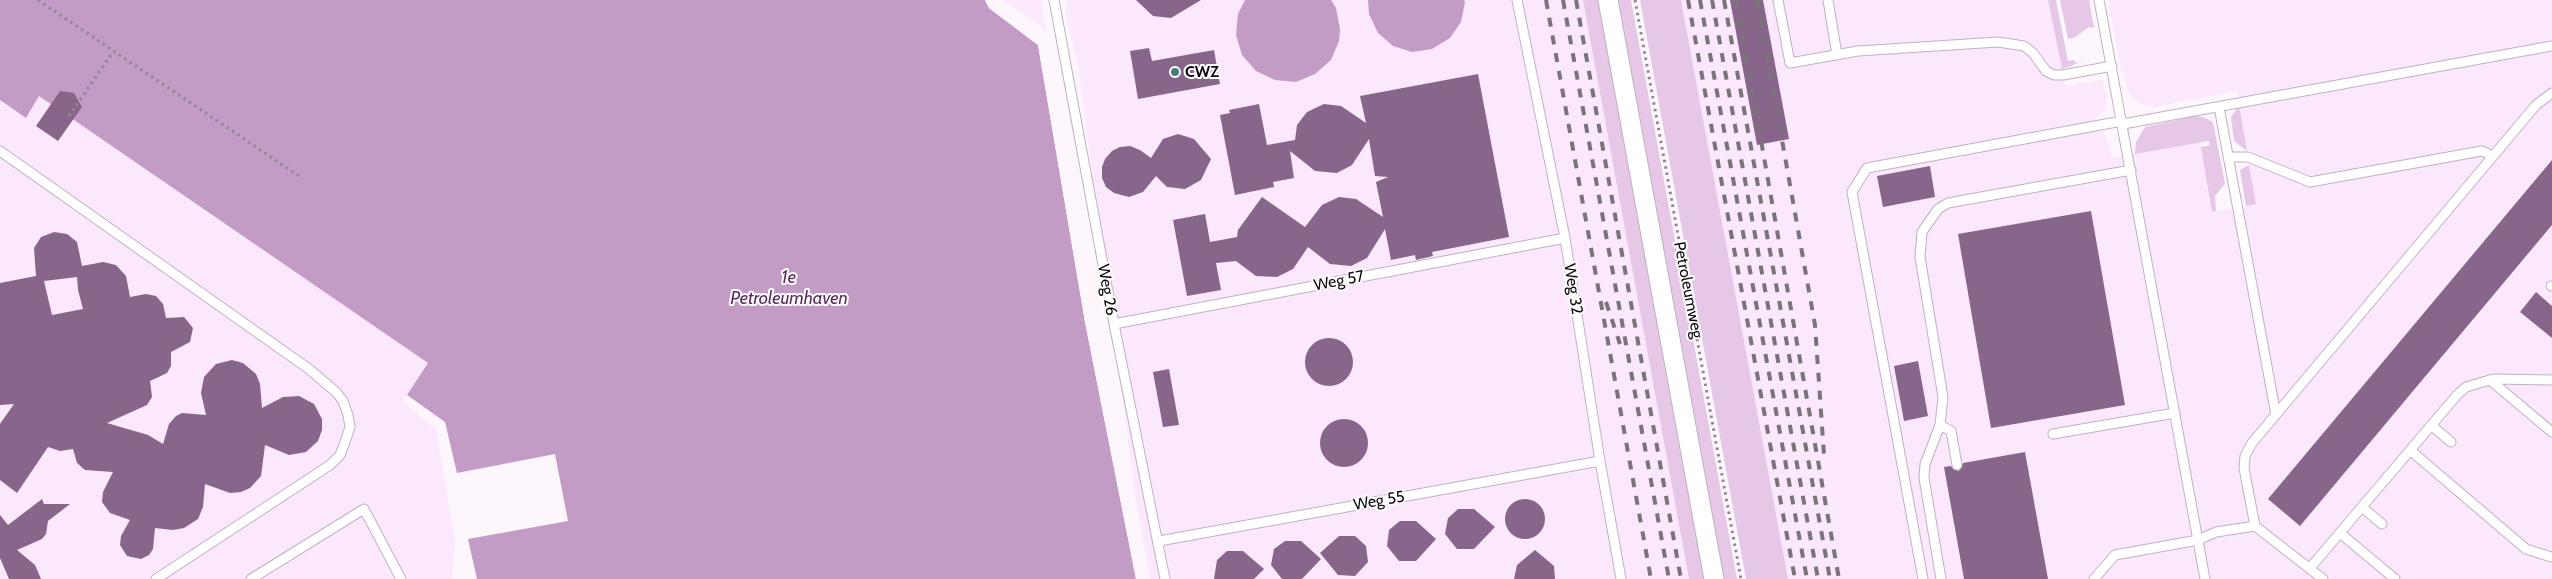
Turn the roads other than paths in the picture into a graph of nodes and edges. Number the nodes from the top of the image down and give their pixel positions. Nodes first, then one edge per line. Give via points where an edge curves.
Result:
1 (1054, 0) edge
2 (1516, 0) edge
3 (1608, 0) edge
4 (1778, 0) edge
5 (1828, 0) edge
6 (2099, 0) edge
7 (2552, 46) edge
8 (1837, 55) junction
9 (2112, 66) junction
10 (2552, 93) edge
11 (2219, 107) junction
12 (2122, 123) junction
13 (0, 151) edge
14 (2493, 156) junction
15 (2228, 157) junction
16 (2131, 170) junction
17 (1565, 238) junction
18 (1114, 324) junction
19 (2490, 380) junction
20 (2552, 380) edge
21 (2175, 413) junction
22 (2276, 415) junction
23 (1940, 425) junction
24 (2432, 425) junction
25 (2552, 432) edge
26 (2053, 434) dead end
27 (2451, 442) dead end
28 (2410, 450) junction
29 (1600, 461) junction
30 (1957, 464) dead end
31 (2362, 507) junction
32 (2382, 524) dead end
33 (2255, 526) junction
34 (2340, 532) junction
35 (2198, 540) junction
36 (1159, 541) junction
37 (2551, 558) edge
38 (2310, 568) junction
39 (156, 579) edge
40 (251, 579) edge
41 (401, 579) edge
42 (1165, 579) edge
43 (1621, 579) edge
44 (1714, 579) edge
45 (1923, 579) edge
46 (1941, 579) edge
47 (2094, 579) edge
48 (2206, 579) edge
49 (2323, 579) edge
50 (2395, 579) edge

1 - 18 lane, Weg 26
2 - 17 lane, Weg 32
3 - 44 street, Petroleumweg
4 - 8 lane via 1790,63
5 - 8 lane
6 - 9 lane
7 - 11 lane
8 - 9 lane via 1876,49 1998,42 2024,46 2034,53 2046,71 2054,75
9 - 12 lane
10 - 14 lane via 2536,105
11 - 12 lane
11 - 15 lane
12 - 16 lane
12 - 45 lane via 1868,168 1852,192
13 - 39 lane via 315,373 336,392 348,415 350,427 340,455 325,470
14 - 15 lane via 2482,151 2310,182 2248,157
14 - 22 lane
15 - 22 lane
16 - 21 lane
16 - 23 lane via 1948,203 1928,220 1919,244 1943,397
17 - 18 lane, Weg 57
17 - 29 lane, Weg 32
18 - 36 lane, Weg 26
19 - 20 lane
19 - 24 lane via 2466,387
19 - 25 lane
21 - 26 lane
21 - 35 lane
22 - 33 lane via 2245,456 2244,468
23 - 30 lane via 1951,431
23 - 46 lane via 1925,464 1924,478
24 - 27 lane
24 - 28 lane
28 - 31 lane
28 - 37 lane via 2526,550
29 - 36 lane, Weg 55
29 - 43 lane, Weg 32
31 - 32 lane
31 - 34 lane
33 - 35 lane via 2216,532
33 - 38 lane
34 - 38 lane
34 - 50 lane
35 - 47 lane via 2115,555
35 - 48 lane
36 - 42 lane, Weg 26
38 - 49 lane
40 - 41 lane via 364,509

